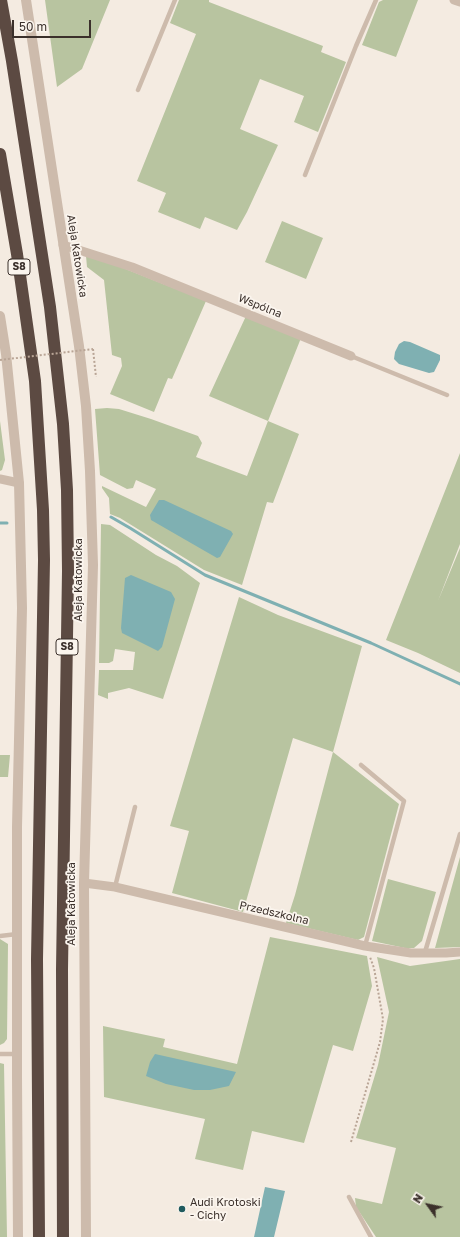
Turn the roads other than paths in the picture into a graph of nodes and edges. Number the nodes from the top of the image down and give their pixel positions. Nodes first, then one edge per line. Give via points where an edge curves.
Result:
1 (1, 0) edge
2 (26, 0) edge
3 (175, 0) edge
4 (376, 0) edge
5 (454, 0) edge
6 (460, 2) edge
7 (138, 90) dead end
8 (0, 154) edge
9 (305, 175) dead end
10 (64, 244) junction
11 (0, 316) edge
12 (351, 356) joint
13 (447, 395) dead end
14 (0, 479) edge
15 (19, 484) junction
16 (361, 765) dead end
17 (135, 807) dead end
18 (460, 834) edge
19 (84, 882) junction
20 (114, 887) junction
21 (17, 934) junction
22 (0, 936) edge
23 (365, 946) junction
24 (425, 952) junction
25 (460, 952) edge
26 (0, 1054) edge
27 (17, 1054) junction
28 (349, 1197) dead end
29 (18, 1237) edge
30 (39, 1237) edge
31 (63, 1237) edge
32 (86, 1237) edge
33 (371, 1237) edge

1 - 31 highway, S8 via 50,307 63,424 67,490 62,969
2 - 10 street, Aleja Katowicka
3 - 7 lane
4 - 9 lane
5 - 6 street
8 - 30 highway, S8 via 35,381 43,510 37,952
10 - 12 street, Wspólna via 132,267
10 - 19 street, Aleja Katowicka via 86,406 93,565
11 - 15 street
12 - 13 lane, Wspólna
14 - 15 street
15 - 21 street via 22,608
16 - 23 lane via 404,801
17 - 20 lane
18 - 24 lane
19 - 20 street, Przedszkolna
19 - 32 street, Aleja Katowicka
20 - 23 street, Przedszkolna
21 - 22 lane
21 - 27 street
23 - 24 street, Przedszkolna via 411,953
24 - 25 street, Przedszkolna
26 - 27 lane
27 - 29 street
28 - 33 lane

